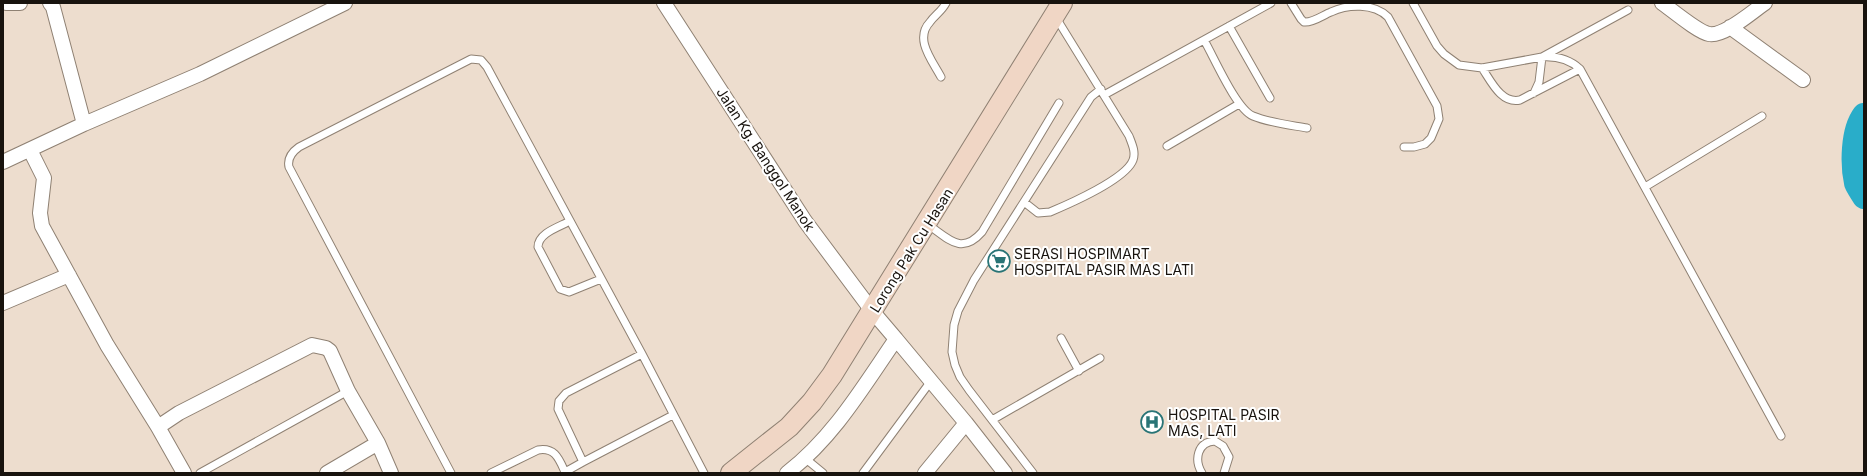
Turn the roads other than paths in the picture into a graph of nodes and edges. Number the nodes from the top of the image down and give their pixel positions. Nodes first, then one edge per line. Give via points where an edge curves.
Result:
1 (6, 3) edge
2 (20, 3) edge
3 (50, 3) edge
4 (345, 3) edge
5 (664, 3) edge
6 (946, 3) edge
7 (1271, 3) edge
8 (1291, 3) edge
9 (1413, 3) edge
10 (1662, 3) edge
11 (1765, 3) edge
12 (1058, 9) edge
13 (1628, 10) dead end
14 (1229, 26) junction
15 (1730, 27) junction
16 (1204, 40) junction
17 (1542, 56) junction
18 (1482, 68) junction
19 (1580, 70) junction
20 (941, 77) dead end
21 (1803, 80) dead end
22 (1103, 92) junction
23 (1534, 93) junction
24 (1270, 98) dead end
25 (1059, 103) dead end
26 (1239, 104) junction
27 (1762, 116) dead end
28 (84, 124) junction
29 (1307, 128) dead end
30 (1167, 146) dead end
31 (1404, 147) dead end
32 (30, 150) junction
33 (3, 162) edge
34 (1645, 187) junction
35 (1024, 202) junction
36 (570, 221) junction
37 (927, 224) junction
38 (69, 275) junction
39 (601, 279) junction
40 (3, 303) edge
41 (873, 312) junction
42 (1061, 338) dead end
43 (896, 339) junction
44 (642, 354) junction
45 (1100, 358) dead end
46 (1078, 370) junction
47 (931, 381) junction
48 (348, 391) junction
49 (674, 414) junction
50 (992, 420) junction
51 (966, 423) junction
52 (158, 427) junction
53 (1781, 436) dead end
54 (378, 443) junction
55 (806, 458) junction
56 (583, 462) junction
57 (184, 473) edge
58 (200, 473) edge
59 (327, 473) edge
60 (391, 473) edge
61 (451, 473) edge
62 (492, 473) edge
63 (564, 473) edge
64 (704, 473) edge
65 (731, 473) edge
66 (787, 473) edge
67 (823, 473) edge
68 (863, 473) edge
69 (925, 473) edge
70 (1005, 473) edge
71 (1033, 473) edge
72 (1202, 473) edge
73 (1224, 473) edge

1 - 2 street
3 - 28 street
4 - 28 street via 200,74
5 - 41 street, Jalan Kg. Banggol Manok via 805,221
6 - 20 lane via 928,24 922,36
7 - 14 lane
8 - 31 lane via 1304,22 1352,7 1376,9 1388,17 1437,106 1439,119 1431,138 1425,144
9 - 18 lane via 1444,54 1459,65
10 - 15 street via 1708,34
11 - 15 street
12 - 22 lane
12 - 37 street, Lorong Pak Cu Hasan
13 - 17 lane
14 - 16 lane
14 - 24 lane
15 - 21 street
16 - 22 lane
16 - 26 lane
17 - 18 lane
17 - 19 lane via 1564,59
17 - 23 lane via 1539,82
18 - 23 lane via 1508,100 1520,100
19 - 23 lane
19 - 34 lane
22 - 35 lane via 1091,97
22 - 35 lane via 1133,145 1134,159 1131,165 1119,177 1050,212 1038,213
25 - 37 lane via 982,232 974,240 960,244
26 - 29 lane via 1252,116
26 - 30 lane
27 - 34 lane
28 - 32 street
32 - 33 street
32 - 38 street via 44,178 41,223
34 - 53 lane
35 - 50 lane via 967,294 958,310 954,325 952,352 960,377
36 - 39 lane
36 - 39 lane via 541,236 538,242 560,290 568,292
36 - 61 lane via 487,67 476,59 467,60 306,143 290,156 289,167
37 - 41 street, Lorong Pak Cu Hasan
38 - 40 street
38 - 52 street via 107,345
39 - 44 lane
41 - 43 street, Jalan Kg. Banggol Manok
41 - 65 street, Lorong Pak Cu Hasan via 812,402 789,427
42 - 46 lane
43 - 47 street, Jalan Kg. Banggol Manok
43 - 55 street via 825,439
44 - 49 lane
44 - 56 lane via 566,393 559,401 558,409
45 - 46 lane
46 - 50 lane
47 - 51 street, Jalan Kg. Banggol Manok
47 - 68 lane
48 - 52 street via 330,352 326,348 312,345 178,413
48 - 54 street
48 - 58 lane
49 - 56 lane
49 - 64 lane
50 - 71 lane
51 - 69 street
51 - 70 street, Jalan Kg. Banggol Manok
52 - 57 street
54 - 59 street
54 - 60 street
55 - 66 street
55 - 67 lane
56 - 63 lane
62 - 63 lane via 542,449 557,456
72 - 73 lane via 1198,459 1199,449 1205,443 1215,441 1223,446 1229,457

